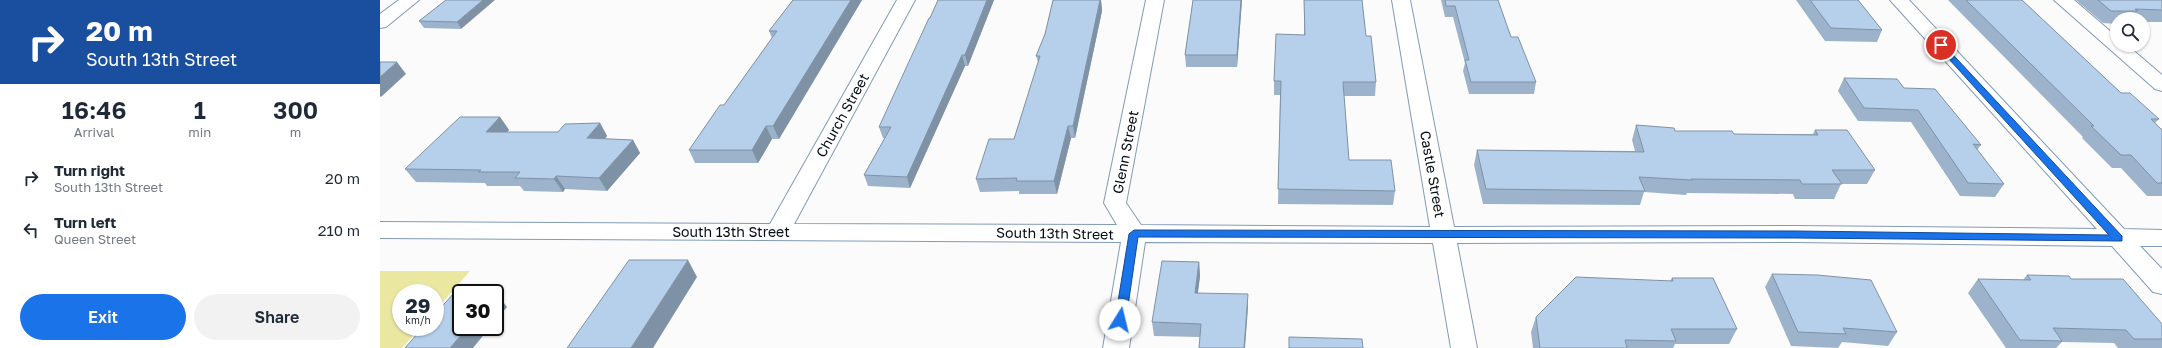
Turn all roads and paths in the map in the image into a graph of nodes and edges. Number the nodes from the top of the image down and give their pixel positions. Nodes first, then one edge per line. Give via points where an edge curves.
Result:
1 (410, 0) edge
2 (906, 0) edge
3 (1155, 0) edge
4 (1401, 0) edge
5 (1899, 0) edge
6 (2063, 0) edge
7 (380, 23) edge
8 (2162, 85) edge
9 (380, 230) edge
10 (778, 231) junction
11 (1134, 234) junction
12 (1444, 236) junction
13 (2118, 238) junction
14 (2162, 238) edge
15 (2162, 286) edge
16 (1116, 348) edge
17 (1464, 348) edge

1 - 7 street
2 - 10 street, Church Street
3 - 11 street, Glenn Street via 1115,203
4 - 12 street, Castle Street
5 - 13 street
6 - 8 street
9 - 10 street, South 13th Street
10 - 11 street, South 13th Street
11 - 12 street, South 13th Street
11 - 16 street
12 - 13 street, South 13th Street via 1796,234
12 - 17 street, Castle Street
13 - 14 street, South 13th Street
13 - 15 street

